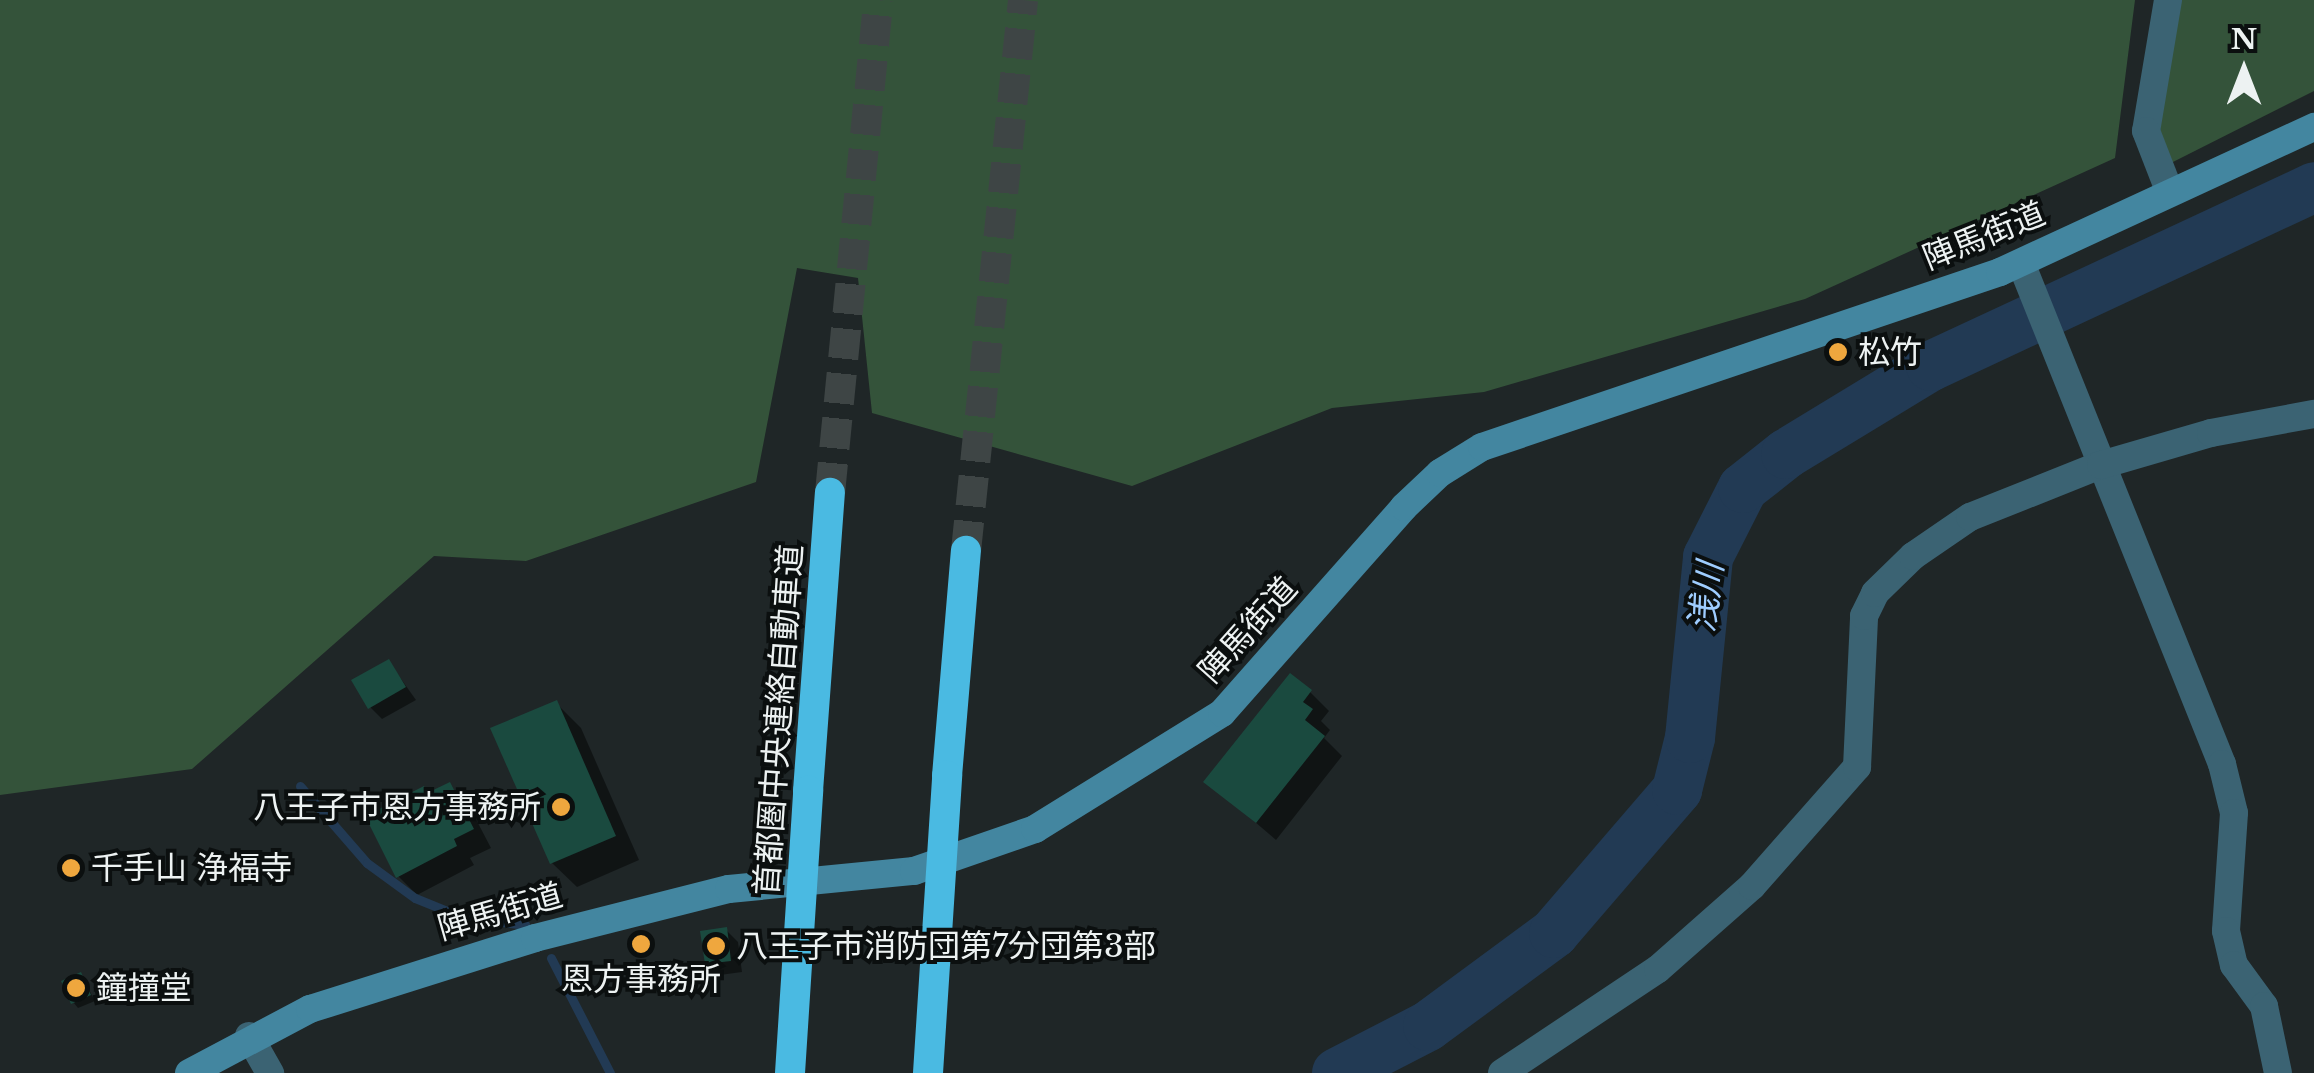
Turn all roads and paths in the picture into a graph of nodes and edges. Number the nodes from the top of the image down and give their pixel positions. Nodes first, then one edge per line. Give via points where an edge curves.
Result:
1 (2168, 0) edge
2 (2314, 128) edge
3 (2170, 193) junction
4 (2025, 271) junction
5 (2314, 414) edge
6 (2101, 465) junction
7 (830, 492) tunnel mouth
8 (966, 551) tunnel mouth
9 (249, 1036) junction
10 (188, 1073) edge
11 (270, 1073) edge
12 (790, 1073) edge
13 (928, 1073) edge
14 (1502, 1073) edge
15 (2278, 1073) edge

1 - 3 street via 2146,131
2 - 3 main road, 陣馬街道
3 - 4 main road, 陣馬街道
4 - 6 street
4 - 9 main road, 陣馬街道 via 1482,447 1440,472 1404,508 1222,713 1035,829 914,871 657,903 360,990
5 - 6 street via 2211,432
6 - 14 street via 1970,517 1891,575 1864,616 1857,767 1752,886 1658,969
6 - 15 street via 2222,764 2234,813 2226,931 2234,964 2269,1021
7 - 12 highway, 首都圏中央連絡自動車道, bridge
8 - 13 highway, bridge
9 - 10 main road, 陣馬街道
9 - 11 street

